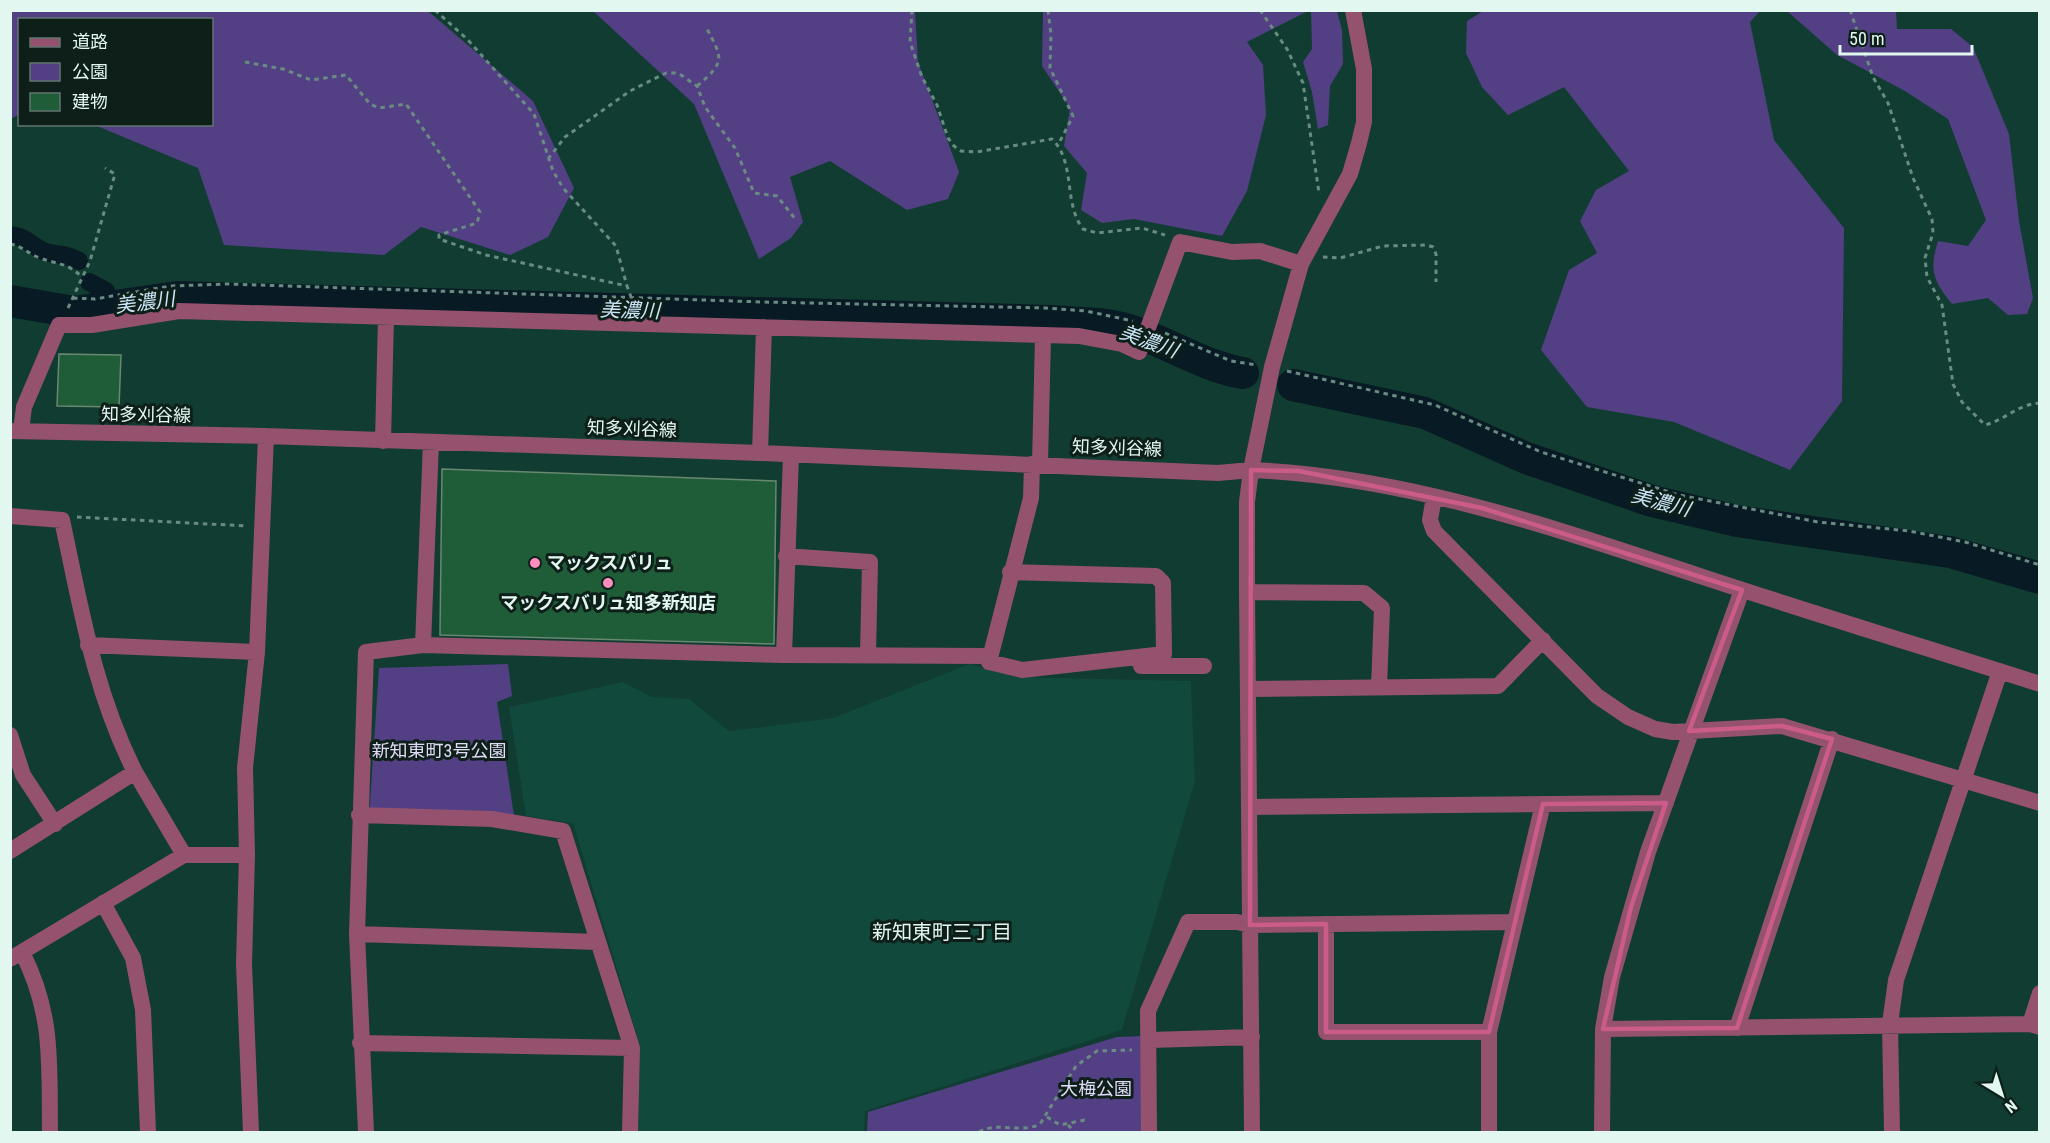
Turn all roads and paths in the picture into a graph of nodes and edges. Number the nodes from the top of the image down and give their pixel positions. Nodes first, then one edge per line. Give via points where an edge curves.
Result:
1 (435, 10) edge
2 (912, 10) edge
3 (1048, 10) edge
4 (1260, 10) edge
5 (1353, 10) edge
6 (1850, 10) edge
7 (706, 27) dead end
8 (245, 62) dead end
9 (697, 86) junction
10 (1059, 145) junction
11 (548, 159) junction
12 (105, 168) dead end
13 (1319, 194) dead end
14 (796, 220) dead end
15 (1180, 242) junction
16 (10, 244) edge
17 (1310, 249) junction
18 (1301, 264) junction
19 (82, 276) junction
20 (1436, 282) dead end
21 (627, 286) junction
22 (631, 297) junction
23 (73, 298) junction
24 (386, 317) junction
25 (58, 325) junction
26 (764, 327) junction
27 (1149, 329) junction
28 (1043, 336) junction
29 (1272, 367) junction
30 (2040, 403) edge
31 (16, 431) edge
32 (266, 436) junction
33 (383, 441) junction
34 (431, 442) junction
35 (760, 453) junction
36 (791, 455) junction
37 (1036, 464) junction
38 (1251, 470) junction
39 (1434, 497) junction
40 (10, 516) edge
41 (62, 520) junction
42 (261, 526) junction
43 (786, 556) junction
44 (2040, 565) edge
45 (1010, 572) junction
46 (1742, 590) junction
47 (1247, 592) junction
48 (1543, 640) junction
49 (88, 645) junction
50 (423, 645) junction
51 (257, 652) junction
52 (868, 655) junction
53 (784, 656) junction
54 (989, 656) junction
55 (1133, 659) junction
56 (1204, 666) dead end
57 (2000, 671) junction
58 (2040, 684) edge
59 (1379, 687) junction
60 (1249, 688) junction
61 (1689, 731) junction
62 (10, 735) edge
63 (1832, 739) junction
64 (135, 772) junction
65 (1962, 779) junction
66 (1666, 803) junction
67 (2040, 803) edge
68 (1543, 804) junction
69 (1249, 807) junction
70 (359, 815) junction
71 (55, 824) junction
72 (10, 851) edge
73 (184, 855) junction
74 (247, 855) junction
75 (103, 903) junction
76 (1515, 922) junction
77 (1326, 924) junction
78 (1250, 925) junction
79 (357, 934) junction
80 (598, 942) junction
81 (16, 956) edge
82 (2040, 993) edge
83 (1890, 1024) junction
84 (2035, 1025) edge
85 (1737, 1028) junction
86 (1604, 1029) junction
87 (1489, 1032) junction
88 (1252, 1037) junction
89 (360, 1043) junction
90 (1150, 1045) junction
91 (632, 1048) junction
92 (1047, 1117) junction
93 (1085, 1120) dead end
94 (1068, 1125) junction
95 (50, 1132) edge
96 (148, 1132) edge
97 (251, 1132) edge
98 (366, 1132) edge
99 (630, 1132) edge
100 (979, 1132) edge
101 (1075, 1132) edge
102 (1149, 1132) edge
103 (1252, 1132) edge
104 (1489, 1132) edge
105 (1602, 1132) edge
106 (1892, 1132) edge

1 - 11 path via 468,40 534,114
2 - 10 path via 910,42 954,146 961,151 977,152 1052,139
3 - 10 path via 1050,68 1073,116
4 - 13 path via 1303,82
5 - 17 street via 1364,69 1364,122 1350,174
6 - 30 path via 1873,77 1888,103 1912,178 1932,219 1933,233 1925,258 1927,277 1942,305 1953,384 1962,402 1985,425
7 - 9 path via 720,53 720,61
8 - 21 path via 284,69 311,80 346,75 370,104 379,108 406,104 480,212 477,223 439,235 439,239 486,255
9 - 11 path via 678,73 651,79 573,130
9 - 14 path via 710,114 735,148 754,193 777,196
10 - 15 path via 1083,229 1097,233 1142,228
11 - 21 path via 563,188 616,246
12 - 19 path via 115,174
15 - 18 street via 1232,252 1260,251
15 - 27 street
16 - 19 path via 22,246 38,258 70,265
17 - 18 street
17 - 20 path via 1329,259 1383,246 1427,245 1436,254
18 - 29 street
19 - 23 path
21 - 22 path
22 - 23 path via 199,284 95,299
22 - 27 path via 1046,308 1114,316
23 - 25 path
24 - 25 street via 179,311 92,325
24 - 26 street
24 - 33 street
25 - 31 street
26 - 28 street
26 - 35 street
27 - 28 street via 1139,352 1098,338
27 - 29 path via 1231,361
28 - 37 street
29 - 38 street
29 - 44 path via 1435,405 1541,452 1679,495 1818,522 1909,531 1965,542
31 - 32 street, 知多刈谷線
32 - 33 street, 知多刈谷線
32 - 42 street
33 - 34 street, 知多刈谷線
34 - 35 street, 知多刈谷線
34 - 50 street
35 - 36 street, 知多刈谷線
36 - 37 street, 知多刈谷線
36 - 43 street
37 - 38 street, 知多刈谷線 via 1218,473
37 - 45 street via 1031,498
38 - 39 street, 知多刈谷線 via 1299,471
38 - 47 street
39 - 46 street, 知多刈谷線 via 1559,531
39 - 48 street via 1430,520 1434,531
40 - 41 street
41 - 42 path via 68,516
41 - 49 street
42 - 51 street
43 - 52 street via 870,562
43 - 53 street
45 - 54 street
45 - 55 street via 1156,576 1163,583 1164,654
46 - 57 street, 知多刈谷線
46 - 61 street
47 - 59 street via 1364,593 1382,608
47 - 60 street
48 - 59 street via 1498,686
48 - 61 street via 1597,696 1616,710 1655,729
49 - 51 street
49 - 64 street via 104,701
50 - 53 street
50 - 70 street via 366,652
51 - 74 street via 246,768
52 - 53 street
52 - 54 street
54 - 55 street via 989,662 1022,669
55 - 56 street via 1135,666
57 - 58 street, 知多刈谷線
57 - 65 street
59 - 60 street
60 - 69 street
61 - 63 street via 1782,726
61 - 66 street
62 - 71 street via 23,775
63 - 65 street
63 - 85 street
64 - 71 street
64 - 73 street
65 - 67 street
65 - 83 street via 1896,980
66 - 68 street
66 - 86 street via 1612,977
68 - 69 street
68 - 76 street
69 - 78 street
70 - 79 street
70 - 80 street via 492,819 563,831
71 - 72 street
73 - 74 street
73 - 75 street
74 - 97 street via 244,964
75 - 81 street
75 - 96 street via 133,958 141,1000
76 - 77 street
76 - 87 street
77 - 78 street
77 - 87 street via 1326,1032
78 - 88 street
78 - 90 street via 1188,922 1148,1011
79 - 80 street
79 - 89 street
80 - 91 street
81 - 95 street via 37,982 45,1011
82 - 84 street
83 - 84 street
83 - 85 street
83 - 106 street
85 - 86 street
86 - 105 street
87 - 104 street
88 - 90 street
88 - 103 street
89 - 91 street
89 - 98 street
90 - 92 path via 1096,1051 1076,1065
90 - 102 street
91 - 99 street
92 - 94 path
92 - 100 path via 1031,1129 995,1127
93 - 94 path
94 - 101 path

